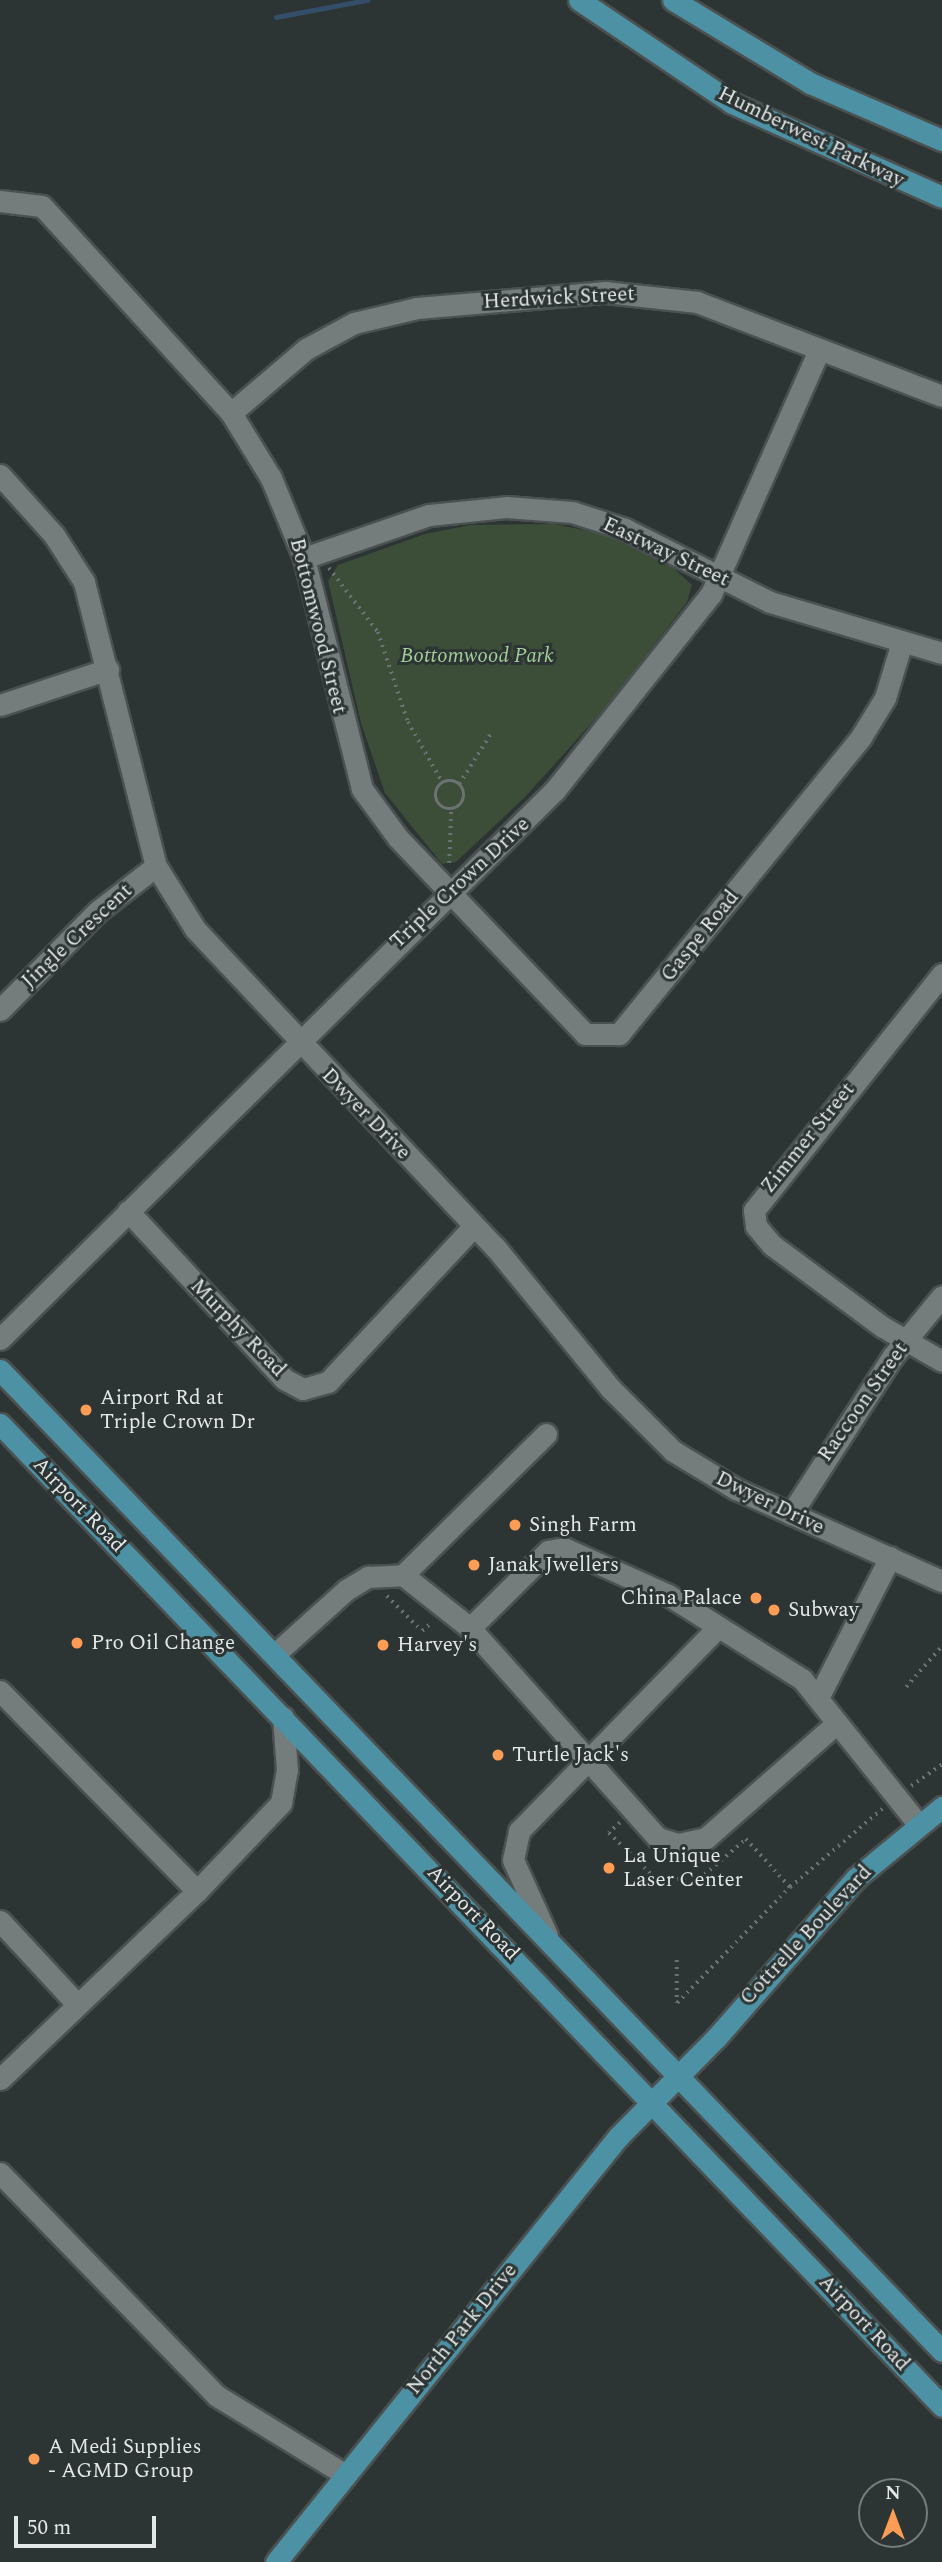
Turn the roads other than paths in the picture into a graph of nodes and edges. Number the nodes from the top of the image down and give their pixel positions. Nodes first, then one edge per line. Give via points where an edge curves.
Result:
1 (579, 0) edge
2 (679, 4) edge
3 (942, 140) edge
4 (942, 197) edge
5 (0, 201) edge
6 (818, 352) junction
7 (942, 396) edge
8 (231, 413) junction
9 (0, 475) edge
10 (304, 558) junction
11 (720, 577) junction
12 (902, 642) junction
13 (942, 653) edge
14 (108, 669) junction
15 (0, 705) edge
16 (156, 866) junction
17 (448, 892) junction
18 (942, 974) edge
19 (0, 1010) edge
20 (295, 1041) junction
21 (128, 1211) junction
22 (474, 1226) junction
23 (942, 1296) edge
24 (0, 1339) edge
25 (905, 1341) junction
26 (942, 1361) edge
27 (0, 1370) edge
28 (0, 1424) edge
29 (546, 1434) dead end
30 (791, 1514) junction
31 (890, 1557) junction
32 (403, 1575) junction
33 (942, 1581) edge
34 (470, 1628) junction
35 (717, 1628) junction
36 (275, 1654) junction
37 (0, 1691) edge
38 (819, 1696) junction
39 (284, 1717) junction
40 (837, 1723) junction
41 (589, 1760) junction
42 (942, 1807) edge
43 (919, 1825) junction
44 (197, 1891) junction
45 (0, 1921) edge
46 (547, 1935) junction
47 (75, 2002) junction
48 (680, 2074) junction
49 (0, 2079) edge
50 (654, 2100) junction
51 (0, 2172) edge
52 (942, 2351) edge
53 (942, 2406) edge
54 (346, 2476) junction
55 (276, 2562) edge

1 - 4 main road, Humberwest Parkway via 732,103
2 - 3 main road via 810,83
5 - 8 street, Bottomwood Street via 42,206
6 - 7 street, Herdwick Street
6 - 8 street, Herdwick Street via 697,302 636,292 416,308 329,335
6 - 11 street, Triple Crown Drive
8 - 10 street, Bottomwood Street via 271,478
9 - 14 street, Dwyer Drive via 54,535 84,582
10 - 11 street, Eastway Street via 429,515 540,507 625,529
10 - 17 street, Bottomwood Street via 362,789
11 - 12 street, Eastway Street via 782,607
11 - 17 street, Triple Crown Drive via 530,820
12 - 13 street, Eastway Street
12 - 17 street, Gaspe Road via 885,698 861,737 619,1034 593,1038 576,1027
14 - 15 street
14 - 16 street, Dwyer Drive
16 - 19 street, Jingle Crescent via 98,911
16 - 20 street, Dwyer Drive via 195,929
17 - 20 street, Triple Crown Drive
18 - 25 street, Zimmer Street via 754,1210 756,1226 772,1245
20 - 21 street, Triple Crown Drive
20 - 22 street, Dwyer Drive
21 - 22 street, Murphy Road via 284,1378 303,1389 328,1382
21 - 24 street, Triple Crown Drive
22 - 30 street, Dwyer Drive via 651,1432 704,1471
23 - 25 street, Raccoon Street
25 - 26 street, Zimmer Street
25 - 30 street, Raccoon Street
27 - 36 main road, Airport Road
28 - 39 main road, Airport Road
29 - 32 street
30 - 31 street, Dwyer Drive
31 - 33 street, Dwyer Drive
31 - 38 street
32 - 34 street
32 - 36 street via 368,1577 346,1590
34 - 35 street via 548,1551 564,1548 668,1595
34 - 41 street
35 - 38 street
35 - 41 street
36 - 46 main road, Airport Road
37 - 44 street
38 - 40 street
39 - 44 street via 287,1770 281,1803
39 - 50 main road, Airport Road
40 - 41 street via 706,1838 678,1844 658,1838
40 - 43 street
41 - 46 street via 530,1815 513,1847 519,1885
42 - 43 main road, Cottrelle Boulevard
43 - 48 main road, Cottrelle Boulevard via 856,1878
44 - 47 street
45 - 47 street
46 - 48 main road, Airport Road
47 - 49 street
48 - 50 main road, Cottrelle Boulevard
48 - 52 main road, Airport Road
50 - 53 main road, Airport Road
50 - 54 main road, North Park Drive via 528,2244
51 - 54 street via 217,2396
54 - 55 main road, North Park Drive

